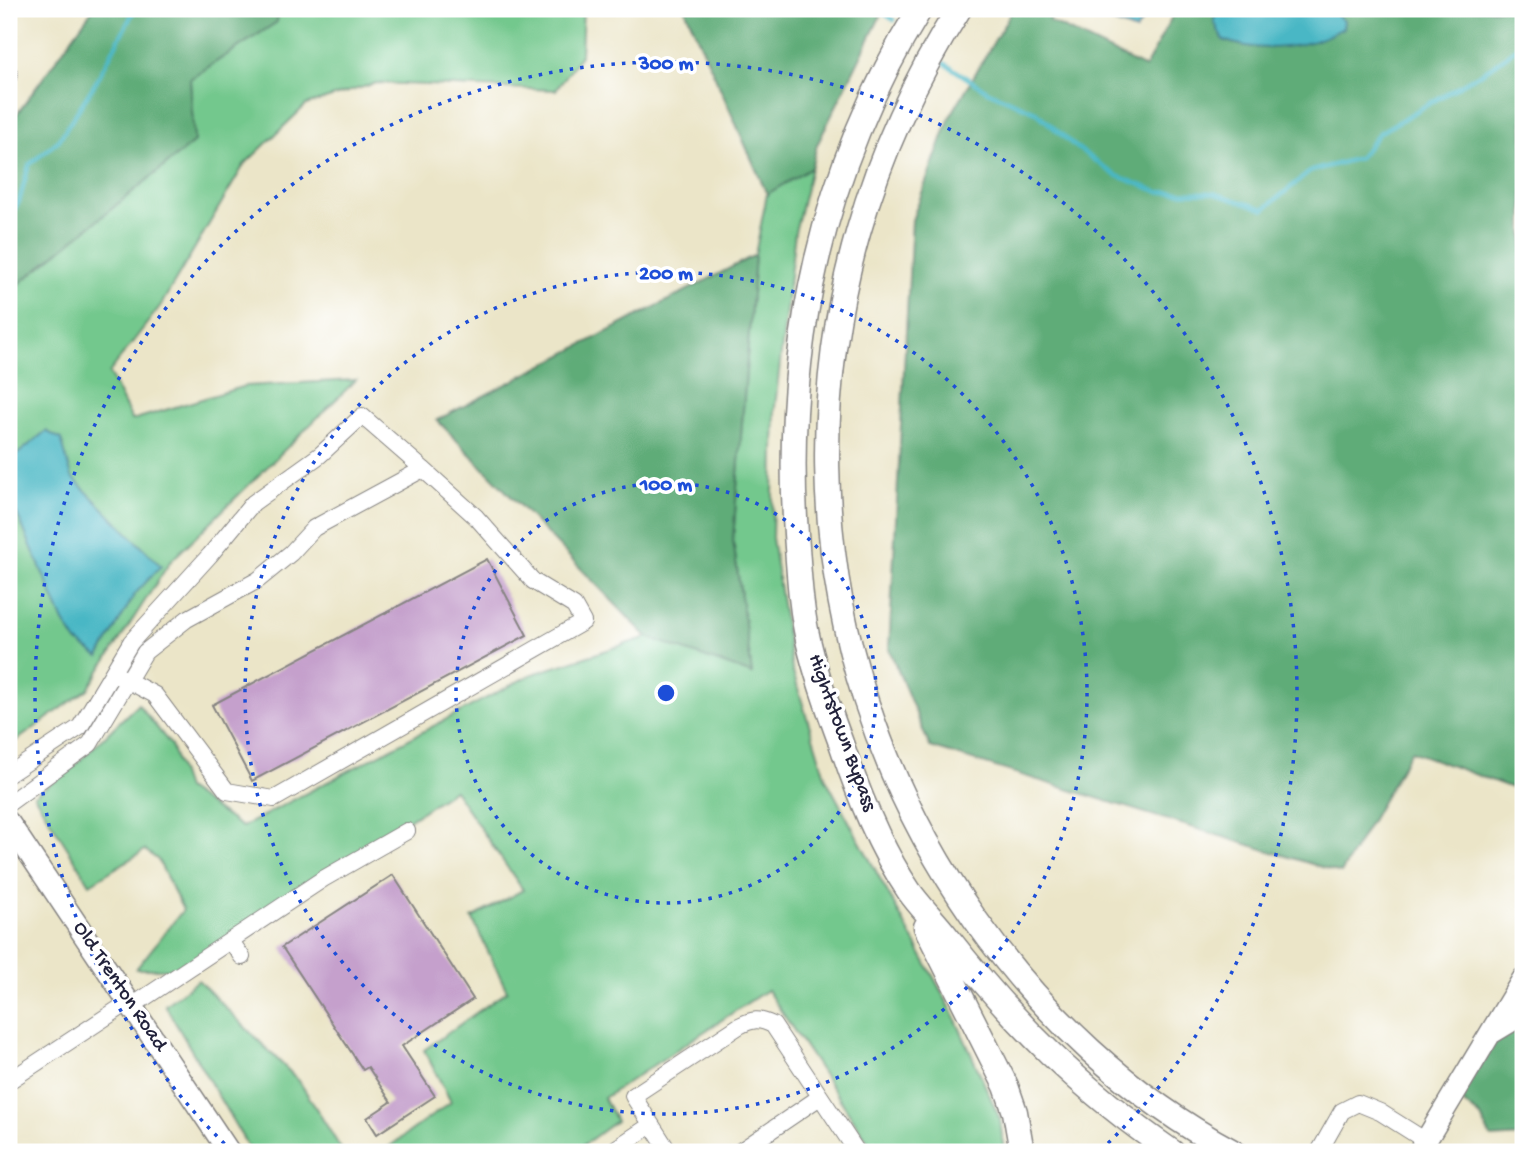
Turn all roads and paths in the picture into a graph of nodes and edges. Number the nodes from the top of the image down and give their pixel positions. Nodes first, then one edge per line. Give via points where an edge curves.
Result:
1 (920, 9) edge
2 (959, 9) edge
3 (423, 469) junction
4 (114, 671) junction
5 (127, 682) junction
6 (9, 774) edge
7 (9, 803) edge
8 (9, 823) edge
9 (407, 831) dead end
10 (909, 891) junction
11 (231, 941) junction
12 (242, 957) dead end
13 (1523, 979) edge
14 (130, 1004) junction
15 (1523, 1014) edge
16 (1491, 1033) junction
17 (9, 1081) edge
18 (820, 1097) junction
19 (651, 1125) junction
20 (1423, 1147) edge
21 (615, 1149) dead end
22 (1321, 1150) dead end
23 (229, 1152) edge
24 (669, 1152) edge
25 (739, 1152) edge
26 (857, 1152) edge
27 (1022, 1152) edge
28 (1172, 1152) edge
29 (1233, 1152) edge

1 - 10 highway, Hightstown Bypass via 857,132 821,237 801,335 792,451 799,584 809,643 853,778
2 - 29 highway, Hightstown Bypass via 920,76 883,155 841,298 832,353 826,465 835,576 846,631 869,712 906,803 992,943 1084,1044 1169,1113
3 - 4 lane via 362,416 320,455 253,503 131,642
3 - 5 lane via 314,528 258,580 187,619 145,652
3 - 5 lane via 533,581 574,606 583,622 274,799 227,792 155,695
4 - 5 lane
4 - 6 lane via 80,727
5 - 7 lane via 90,744
8 - 14 main road, Old Trenton Road
9 - 11 lane via 323,879
10 - 27 highway via 1006,1086
10 - 28 highway, Hightstown Bypass via 1039,1045 1117,1114
11 - 12 lane
11 - 14 lane
13 - 16 main road
14 - 17 lane
14 - 23 main road, Old Trenton Road
15 - 16 main road
16 - 20 main road
18 - 19 lane via 773,1026 752,1020 633,1096
18 - 25 lane
18 - 26 lane
19 - 21 lane
19 - 24 lane
20 - 22 lane via 1380,1112 1358,1103 1342,1111

